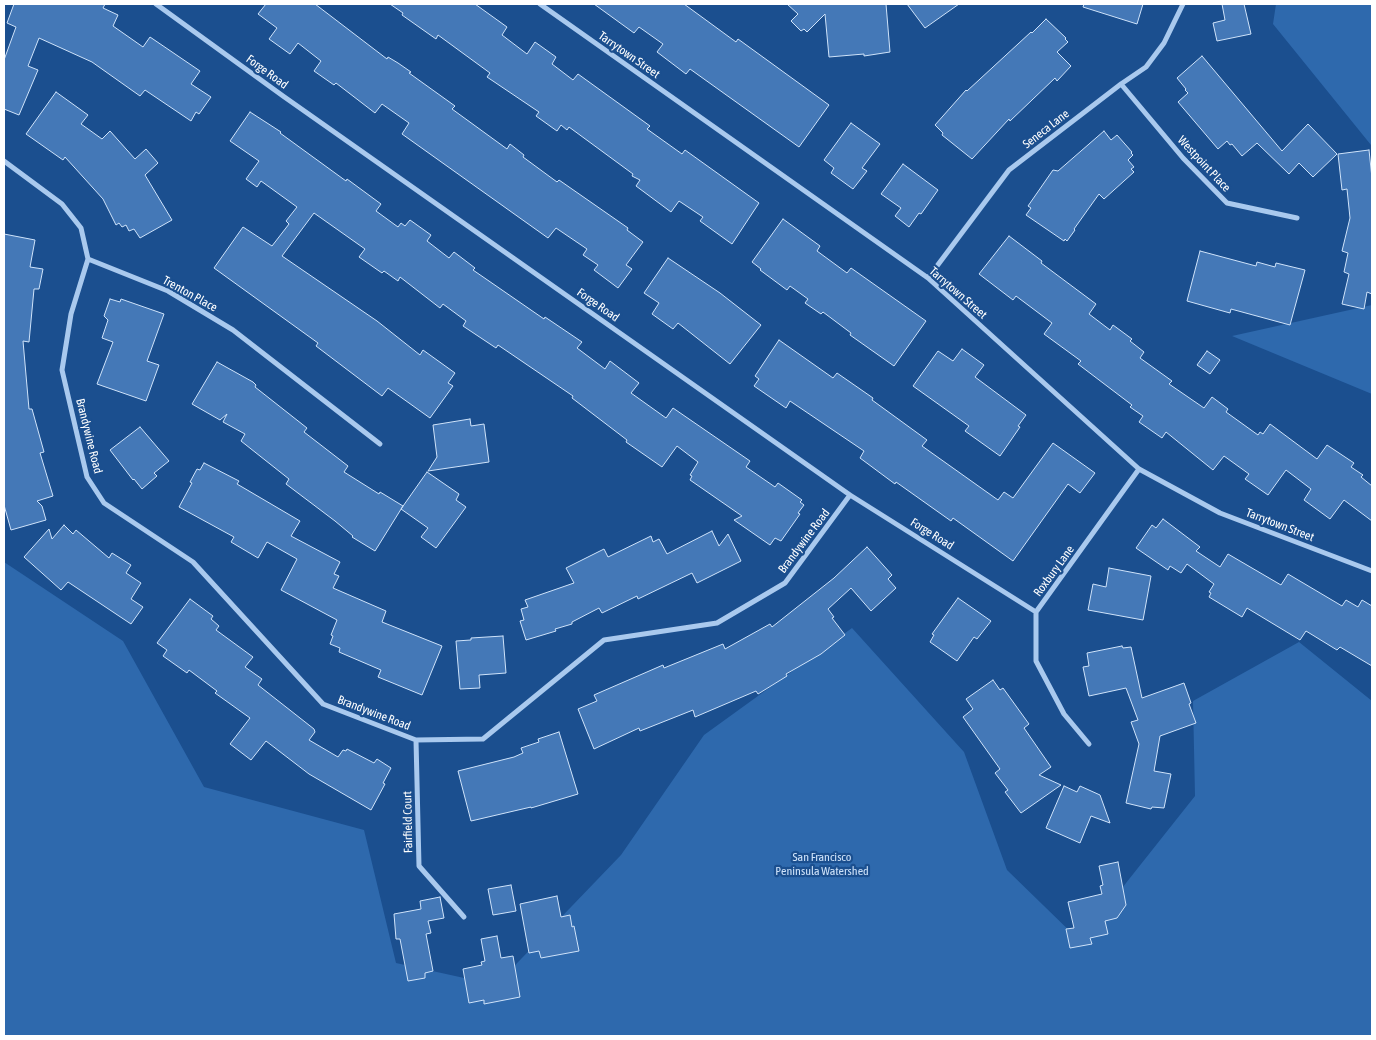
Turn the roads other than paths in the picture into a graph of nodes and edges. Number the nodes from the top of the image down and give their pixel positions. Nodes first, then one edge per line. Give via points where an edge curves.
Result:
1 (156, 4) edge
2 (540, 4) edge
3 (1183, 4) edge
4 (1120, 84) junction
5 (4, 161) edge
6 (1297, 218) dead end
7 (88, 259) junction
8 (928, 278) junction
9 (380, 444) dead end
10 (1140, 469) junction
11 (850, 495) junction
12 (1372, 571) edge
13 (1036, 612) junction
14 (416, 740) junction
15 (1089, 744) dead end
16 (464, 918) dead end

1 - 11 street, Forge Road
2 - 8 street, Tarrytown Street
3 - 4 street, Seneca Lane via 1164,43 1146,66
4 - 6 street, Westpoint Place via 1183,158 1227,203
4 - 8 street, Seneca Lane via 1009,170
5 - 7 street via 62,204 80,228
7 - 9 street, Trenton Place via 168,291 233,330
7 - 14 street, Brandywine Road via 71,314 62,370 87,477 104,503 192,562 323,704
8 - 10 street, Tarrytown Street
10 - 12 street, Tarrytown Street via 1220,513
10 - 13 street, Roxbury Lane
11 - 13 street, Forge Road
11 - 14 street, Brandywine Road via 785,583 717,623 604,640 483,739
13 - 15 street, Roxbury Lane via 1036,661 1064,714
14 - 16 street, Fairfield Court via 419,866

